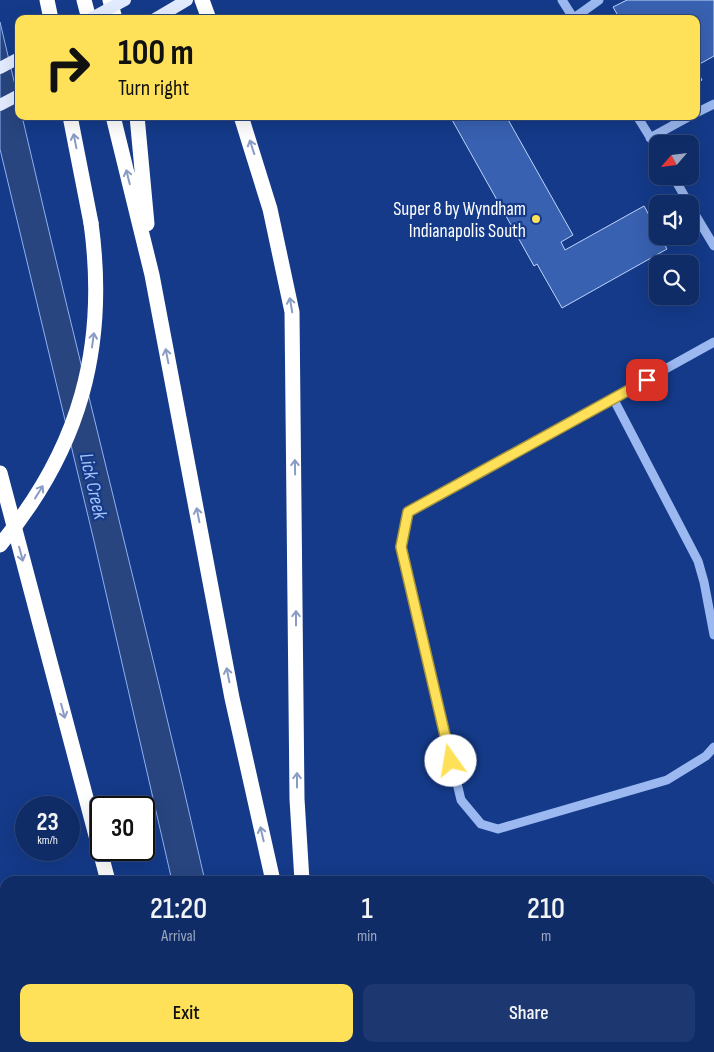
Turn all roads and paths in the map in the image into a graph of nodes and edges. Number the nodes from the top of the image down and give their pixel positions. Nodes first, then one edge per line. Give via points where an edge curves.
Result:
1 (47, 0) edge
2 (84, 0) edge
3 (110, 0) edge
4 (125, 0) edge
5 (187, 0) edge
6 (202, 0) edge
7 (562, 0) edge
8 (599, 0) edge
9 (49, 15) edge
10 (89, 15) edge
11 (97, 15) edge
12 (114, 15) edge
13 (162, 15) edge
14 (208, 15) edge
15 (572, 15) edge
16 (578, 15) edge
17 (15, 60) edge
18 (0, 68) edge
19 (15, 97) edge
20 (714, 104) edge
21 (0, 105) edge
22 (700, 111) edge
23 (71, 120) edge
24 (114, 120) edge
25 (137, 120) edge
26 (242, 120) edge
27 (639, 120) edge
28 (683, 120) edge
29 (655, 135) edge
30 (649, 136) edge
31 (699, 220) edge
32 (714, 246) edge
33 (152, 275) junction
34 (714, 342) edge
35 (613, 398) junction
36 (0, 473) edge
37 (0, 545) edge
38 (714, 634) edge
39 (714, 748) edge
40 (107, 876) edge
41 (272, 876) edge
42 (302, 876) edge

1 - 9 highway
2 - 10 highway
3 - 12 highway
4 - 11 main road, bridge
5 - 13 main road
6 - 14 highway
7 - 15 street
8 - 16 street
17 - 18 main road
19 - 21 main road
20 - 22 street
37 -> 23 highway, bridge via 30,506 55,464 82,400 90,360 97,305 95,251
33 -> 24 highway
25 - 33 highway
42 -> 26 highway via 297,799 292,312 270,209
27 - 30 street
28 - 29 street
31 - 32 street
41 -> 33 highway via 232,698
34 - 35 street
35 - 38 street via 698,562
35 - 39 street via 408,512 401,547 460,800 481,824 498,829 667,780
36 -> 40 highway

